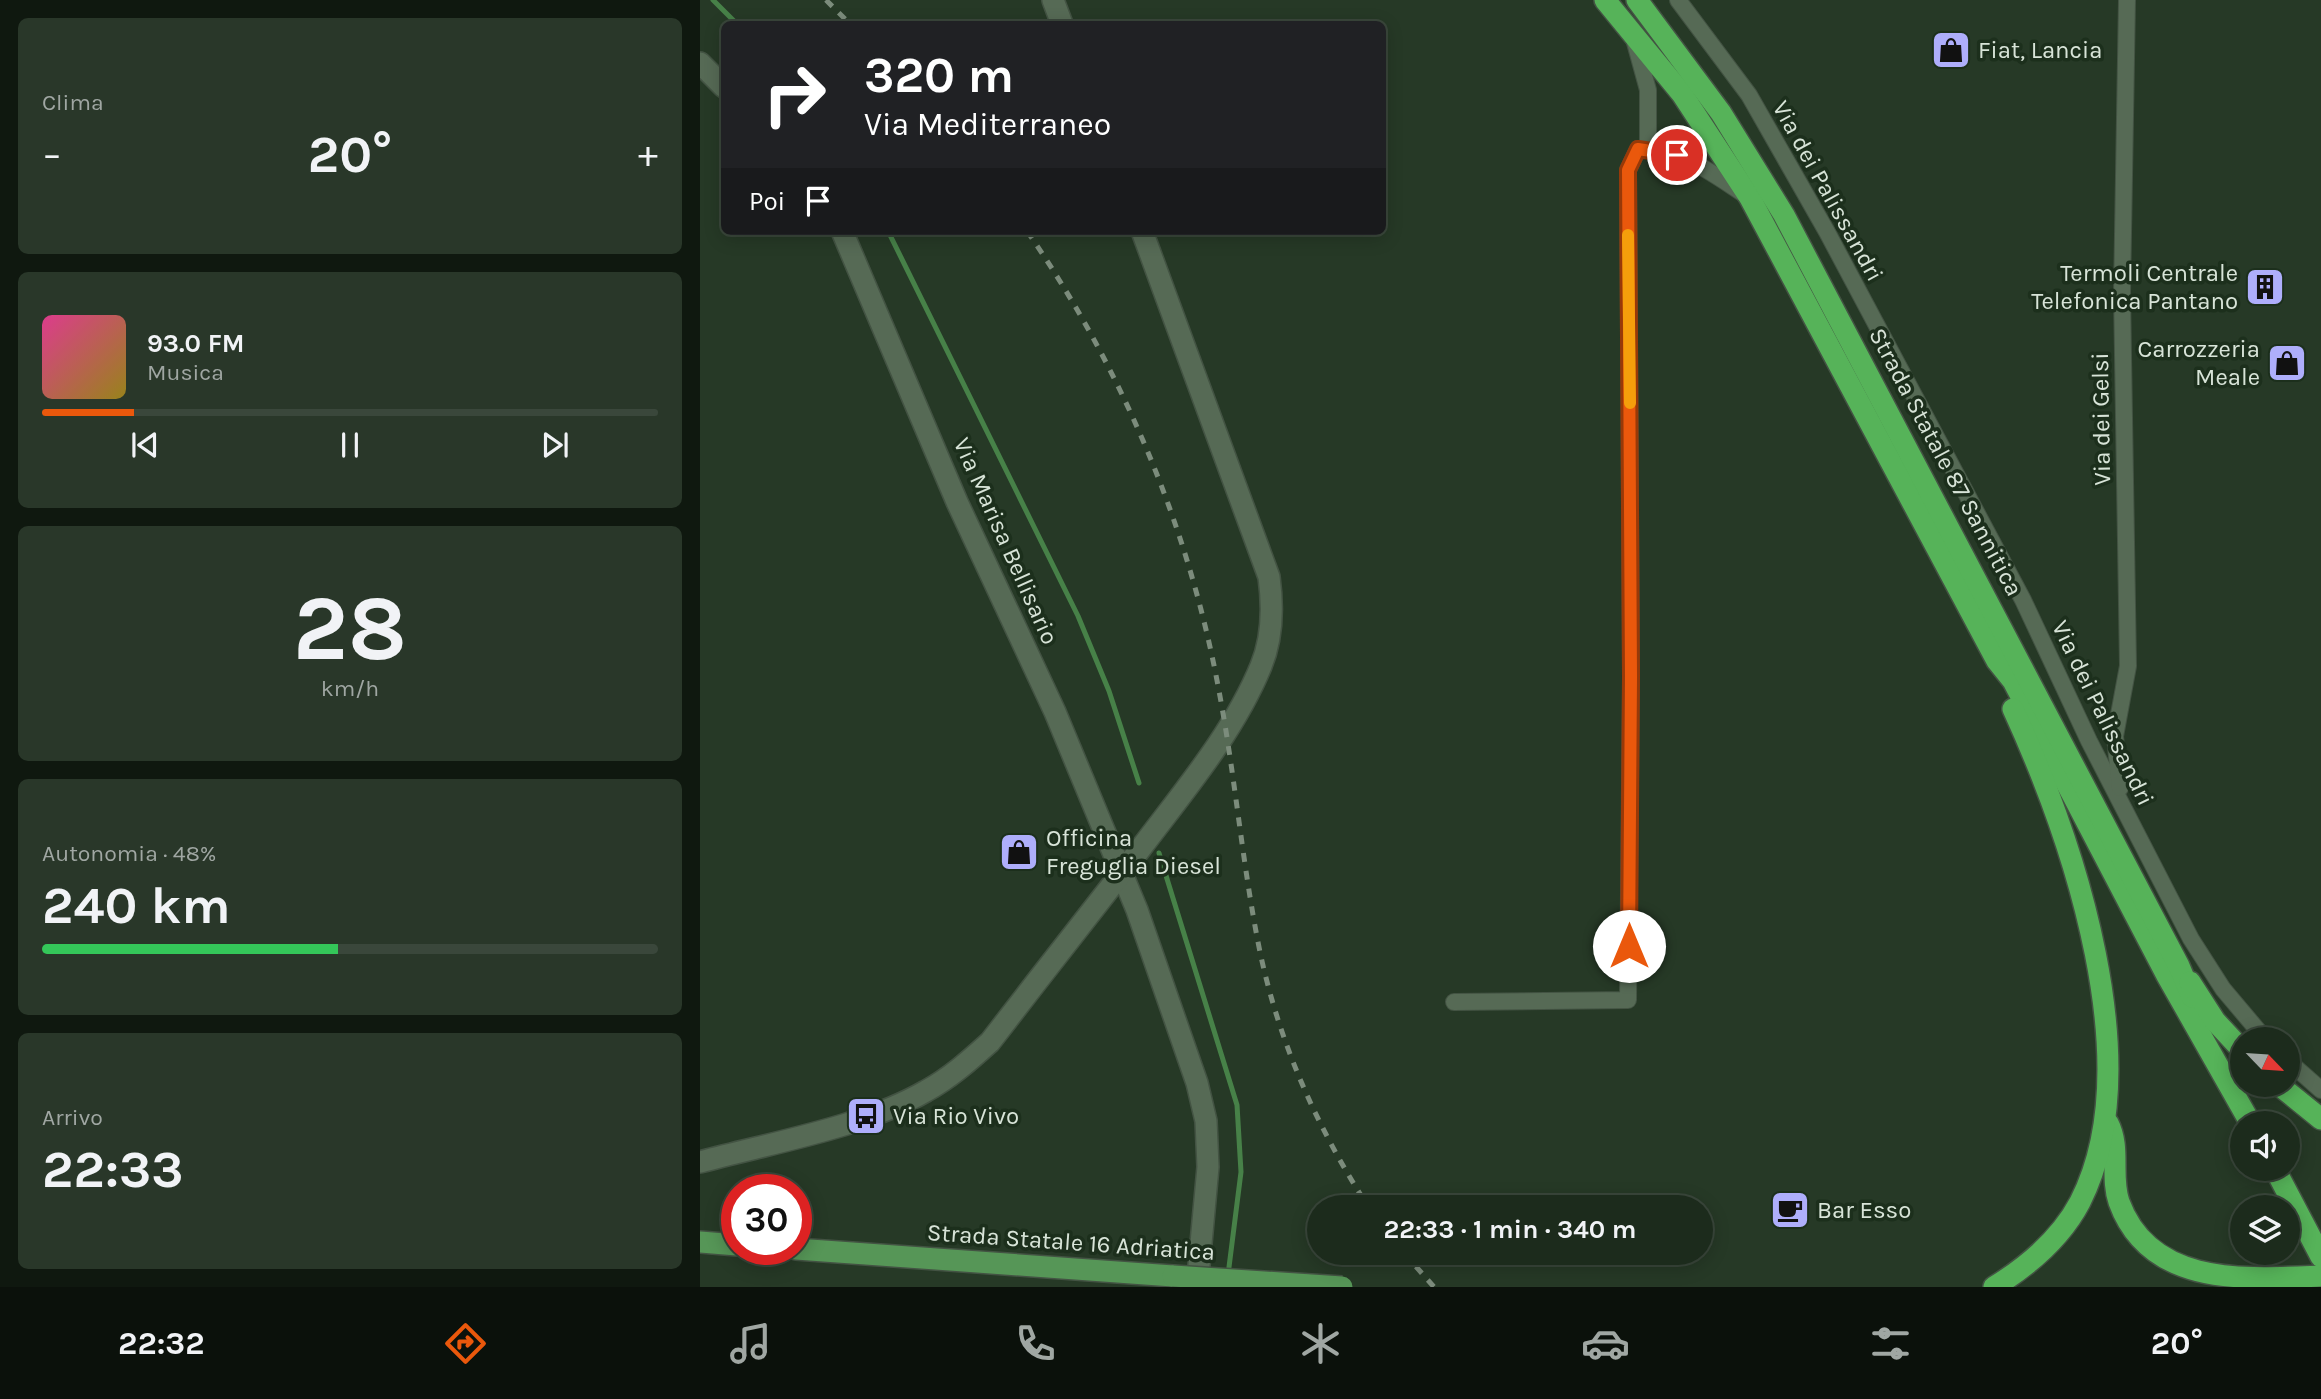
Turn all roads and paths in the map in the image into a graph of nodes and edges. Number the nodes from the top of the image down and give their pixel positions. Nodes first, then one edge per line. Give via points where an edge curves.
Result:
1 (1053, 0) edge
2 (1605, 0) edge
3 (1637, 0) edge
4 (1678, 0) edge
5 (2127, 0) edge
6 (1061, 21) edge
7 (1631, 30) junction
8 (700, 63) edge
9 (721, 84) edge
10 (1648, 149) junction
11 (1750, 198) junction
12 (844, 235) edge
13 (1144, 235) edge
14 (1997, 661) junction
15 (2137, 833) junction
16 (1121, 874) junction
17 (2179, 966) junction
18 (1454, 1002) dead end
19 (2255, 1027) edge
20 (2230, 1037) edge
21 (2223, 1070) junction
22 (2300, 1071) edge
23 (2321, 1090) edge
24 (2293, 1097) edge
25 (2244, 1111) edge
26 (2105, 1119) junction
27 (2321, 1119) edge
28 (700, 1162) edge
29 (2281, 1181) edge
30 (700, 1242) edge
31 (721, 1244) edge
32 (812, 1250) edge
33 (2321, 1257) edge
34 (2321, 1276) edge
35 (1198, 1287) edge
36 (1342, 1287) edge
37 (1994, 1287) edge

1 - 6 street
2 - 7 highway, Strada Statale 87 Sannitica
3 - 17 highway, Strada Statale 87 Sannitica via 1721,113 1784,215
4 - 15 street, Via dei Palissandri via 1749,94 1827,232 2023,600
5 - 15 street, Via dei Gelsi via 2122,293 2128,666 2115,736 2119,785
7 - 10 street via 1648,90
7 - 11 highway, Strada Statale 87 Sannitica via 1707,130
8 - 9 street
10 - 11 street via 1695,161
10 - 18 street via 1638,149 1628,170 1628,1000
11 - 14 highway, Strada Statale 87 Sannitica
12 - 16 street, Via Marisa Bellisario via 957,502 1055,712
13 - 16 street via 1247,511 1273,603 1262,663 1242,708
14 - 21 highway via 2013,681 2166,974
14 - 26 highway via 2057,822 2091,935 2107,1046
15 - 19 street, Via dei Palissandri via 2191,939 2223,989
16 - 28 street via 990,1042 953,1074 925,1093 866,1116
16 - 35 street via 1197,1083 1206,1121 1208,1167
17 - 20 highway
17 - 21 highway
21 - 25 highway
22 - 23 street
24 - 27 highway
26 - 34 highway via 2115,1137 2119,1201 2142,1241 2165,1261 2190,1274 2217,1279
26 - 37 highway via 2091,1178 2068,1221 2028,1264
29 - 33 highway
30 - 31 main road
32 - 36 main road, Strada Statale 16 Adriatica, bridge

